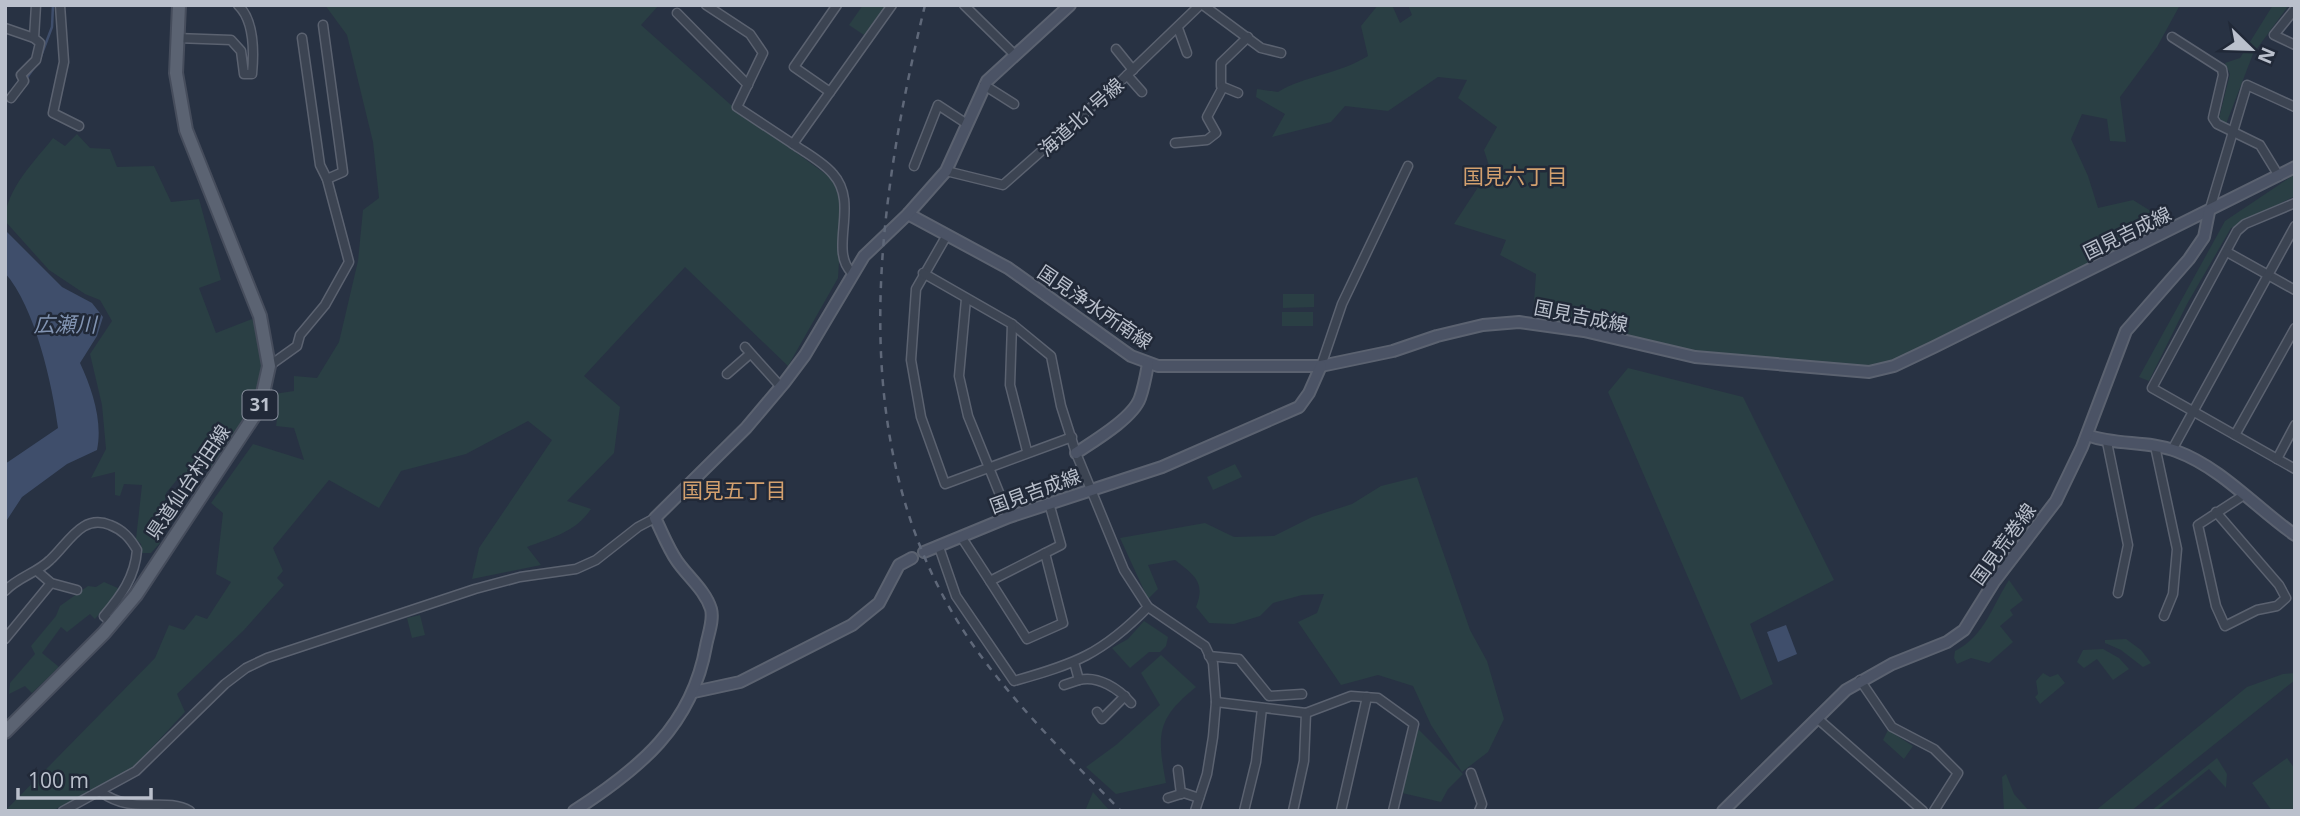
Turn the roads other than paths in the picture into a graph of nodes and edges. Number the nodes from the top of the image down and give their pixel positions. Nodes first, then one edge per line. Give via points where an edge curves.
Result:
1 (36, 5) edge
2 (60, 5) edge
3 (179, 5) edge
4 (238, 5) edge
5 (706, 5) edge
6 (836, 5) edge
7 (892, 5) edge
8 (964, 5) edge
9 (1201, 5) edge
10 (1066, 7) edge
11 (2295, 9) edge
12 (677, 13) dead end
13 (323, 25) dead end
14 (1178, 27) junction
15 (5, 28) edge
16 (1248, 37) junction
17 (2172, 37) dead end
18 (34, 38) junction
19 (176, 38) junction
20 (302, 38) dead end
21 (2295, 45) edge
22 (1116, 49) dead end
23 (1187, 53) dead end
24 (1281, 53) dead end
25 (1015, 55) junction
26 (1130, 72) junction
27 (748, 85) junction
28 (984, 85) junction
29 (1223, 88) junction
30 (830, 92) junction
31 (1142, 92) dead end
32 (1238, 93) dead end
33 (10, 98) dead end
34 (1014, 104) dead end
35 (2295, 107) edge
36 (967, 124) junction
37 (79, 126) dead end
38 (2234, 132) junction
39 (1175, 143) dead end
40 (793, 144) junction
41 (914, 166) dead end
42 (1408, 166) dead end
43 (2295, 167) edge
44 (946, 171) junction
45 (2279, 176) junction
46 (327, 179) junction
47 (2295, 203) edge
48 (2209, 212) junction
49 (908, 214) junction
50 (2295, 226) edge
51 (947, 235) junction
52 (2227, 252) junction
53 (852, 273) junction
54 (923, 273) junction
55 (2268, 275) junction
56 (2295, 290) edge
57 (966, 299) junction
58 (1012, 324) junction
59 (2295, 328) edge
60 (1148, 364) junction
61 (269, 366) junction
62 (1321, 366) junction
63 (727, 374) dead end
64 (781, 387) junction
65 (2193, 412) junction
66 (2295, 425) edge
67 (2087, 435) junction
68 (2235, 435) junction
69 (1072, 437) junction
70 (2107, 442) junction
71 (2155, 446) junction
72 (2172, 450) junction
73 (1027, 451) junction
74 (1076, 453) junction
75 (2277, 459) junction
76 (989, 467) junction
77 (2295, 469) edge
78 (1092, 489) junction
79 (2244, 495) junction
80 (1049, 503) junction
81 (2216, 512) junction
82 (1009, 517) junction
83 (655, 518) junction
84 (2293, 530) edge
85 (962, 538) junction
86 (939, 547) junction
87 (924, 552) dead end
88 (1045, 553) junction
89 (912, 558) dead end
90 (37, 570) junction
91 (990, 581) junction
92 (51, 583) junction
93 (77, 590) dead end
94 (5, 591) edge
95 (2118, 593) dead end
96 (1148, 607) junction
97 (2164, 616) dead end
98 (112, 623) junction
99 (5, 639) edge
100 (1209, 656) junction
101 (1074, 662) junction
102 (1079, 680) junction
103 (1860, 680) junction
104 (1064, 685) dead end
105 (694, 692) junction
106 (1302, 694) dead end
107 (1367, 697) junction
108 (1216, 702) junction
109 (1262, 708) junction
110 (1306, 713) junction
111 (1102, 719) dead end
112 (1818, 719) junction
113 (5, 732) edge
114 (1178, 770) dead end
115 (1471, 773) dead end
116 (101, 792) junction
117 (1181, 794) junction
118 (1168, 798) dead end
119 (1199, 798) junction
120 (63, 811) edge
121 (190, 811) edge
122 (574, 811) edge
123 (1195, 811) edge
124 (1244, 811) edge
125 (1293, 811) edge
126 (1341, 811) edge
127 (1394, 811) edge
128 (1479, 811) edge
129 (1723, 811) edge
130 (1923, 811) edge
131 (1934, 811) edge

1 - 18 street
2 - 37 street via 64,62 54,113
3 - 19 main road, 県道仙台村田線 / 31
4 - 19 street via 252,38 252,74 244,74 241,51 231,40
5 - 27 street via 750,34 763,53
6 - 30 street via 794,67
7 - 30 street
8 - 25 street
9 - 14 street, 海道北1号線
9 - 16 street
10 - 25 street
11 - 21 street via 2274,35
12 - 27 street
13 - 46 street via 343,172
14 - 23 street
14 - 26 street, 海道北1号線
15 - 18 street
16 - 24 street via 1261,48
16 - 29 street via 1223,57 1219,79
17 - 38 street via 2222,69 2213,118
18 - 33 street via 40,43 36,60
19 - 61 main road, 県道仙台村田線 / 31 via 176,74 186,130 260,316
20 - 46 street via 320,165
22 - 26 street
25 - 28 street
26 - 31 street
26 - 44 street, 海道北1号線 via 1003,186
27 - 40 street via 737,107
28 - 34 street
28 - 36 street
29 - 32 street
29 - 39 street via 1207,117 1216,134 1207,140
30 - 40 street
35 - 38 street via 2247,85
36 - 41 street via 938,105
36 - 44 street
38 - 45 street via 2260,145
38 - 48 street
40 - 53 street via 834,174 844,193 842,252 844,265
42 - 62 street via 1342,303
43 - 45 street, 国見吉成線
44 - 49 street
45 - 48 street, 国見吉成線
46 - 61 street via 349,262 297,346
47 - 52 street via 2245,224
48 - 62 street, 国見吉成線 via 1924,352 1869,372 1708,359 1565,327 1519,322 1483,325
48 - 67 street, 国見荒巻線 via 2204,237 2189,259 2126,331
49 - 51 street, 国見浄水所南線
49 - 53 street
50 - 55 street
51 - 54 street
51 - 60 street, 国見浄水所南線 via 1007,268
52 - 55 street
52 - 65 street via 2151,388
53 - 64 street
54 - 57 street
54 - 76 street via 916,289 911,360 921,417 945,484
55 - 56 street
55 - 65 street
57 - 58 street
57 - 76 street via 959,376 968,415
58 - 69 street via 1051,356
58 - 73 street via 1010,385
59 - 68 street
60 - 62 street, 国見浄水所南線
60 - 74 street via 1135,406
61 - 98 main road, 県道仙台村田線 / 31 via 263,398 246,429 136,595
62 - 78 street, 国見吉成線 via 1299,407 1162,467
63 - 64 street via 747,351
64 - 83 street
65 - 68 street
65 - 72 street
66 - 75 street
67 - 70 street
67 - 103 street, 国見荒巻線 via 2056,501 1964,630
68 - 75 street
69 - 73 street
69 - 74 street
70 - 71 street
70 - 95 street via 2128,545
71 - 72 street
71 - 97 street via 2177,548 2173,594
72 - 79 street via 2204,465
73 - 76 street
74 - 78 street
75 - 77 street
76 - 82 street
78 - 80 street, 国見吉成線
78 - 96 street via 1124,570
79 - 81 street
79 - 84 street
80 - 82 street, 国見吉成線
80 - 88 street via 1061,545
81 - 81 street via 2198,524 2216,606 2225,626 2277,606 2286,598 2280,585
82 - 85 street, 国見吉成線
83 - 105 street via 676,560 712,612
83 - 116 street via 576,569 475,589 246,668 188,717 136,771
85 - 86 street, 国見吉成線
85 - 91 street
86 - 87 street, 国見吉成線
86 - 101 street via 956,596 1014,681
88 - 91 street
88 - 91 street via 1063,623 1027,639
89 - 105 street via 899,565 879,603 852,625 740,682
90 - 92 street
90 - 94 street
90 - 98 street via 87,523 99,521 120,529 137,550 134,572 104,616
92 - 93 street
92 - 99 street
96 - 100 street via 1205,646
96 - 101 street via 1118,638
98 - 113 main road, 県道仙台村田線 / 31
100 - 106 street via 1239,659 1269,696
100 - 108 street
101 - 102 street
102 - 104 street
102 - 111 street via 1090,677 1128,699
103 - 112 street, 国見荒巻線
103 - 131 street via 1892,727 1934,750 1958,773
105 - 122 street via 658,745 636,768
107 - 110 street via 1351,695
107 - 126 street
107 - 127 street via 1378,698 1413,724
108 - 109 street
108 - 119 street via 1207,774
109 - 110 street
109 - 124 street
110 - 125 street via 1304,761
112 - 129 street, 国見荒巻線
112 - 130 street
114 - 117 street
115 - 128 street via 1482,804
116 - 120 street
116 - 121 street via 116,805 132,809
117 - 118 street
117 - 119 street
119 - 123 street

